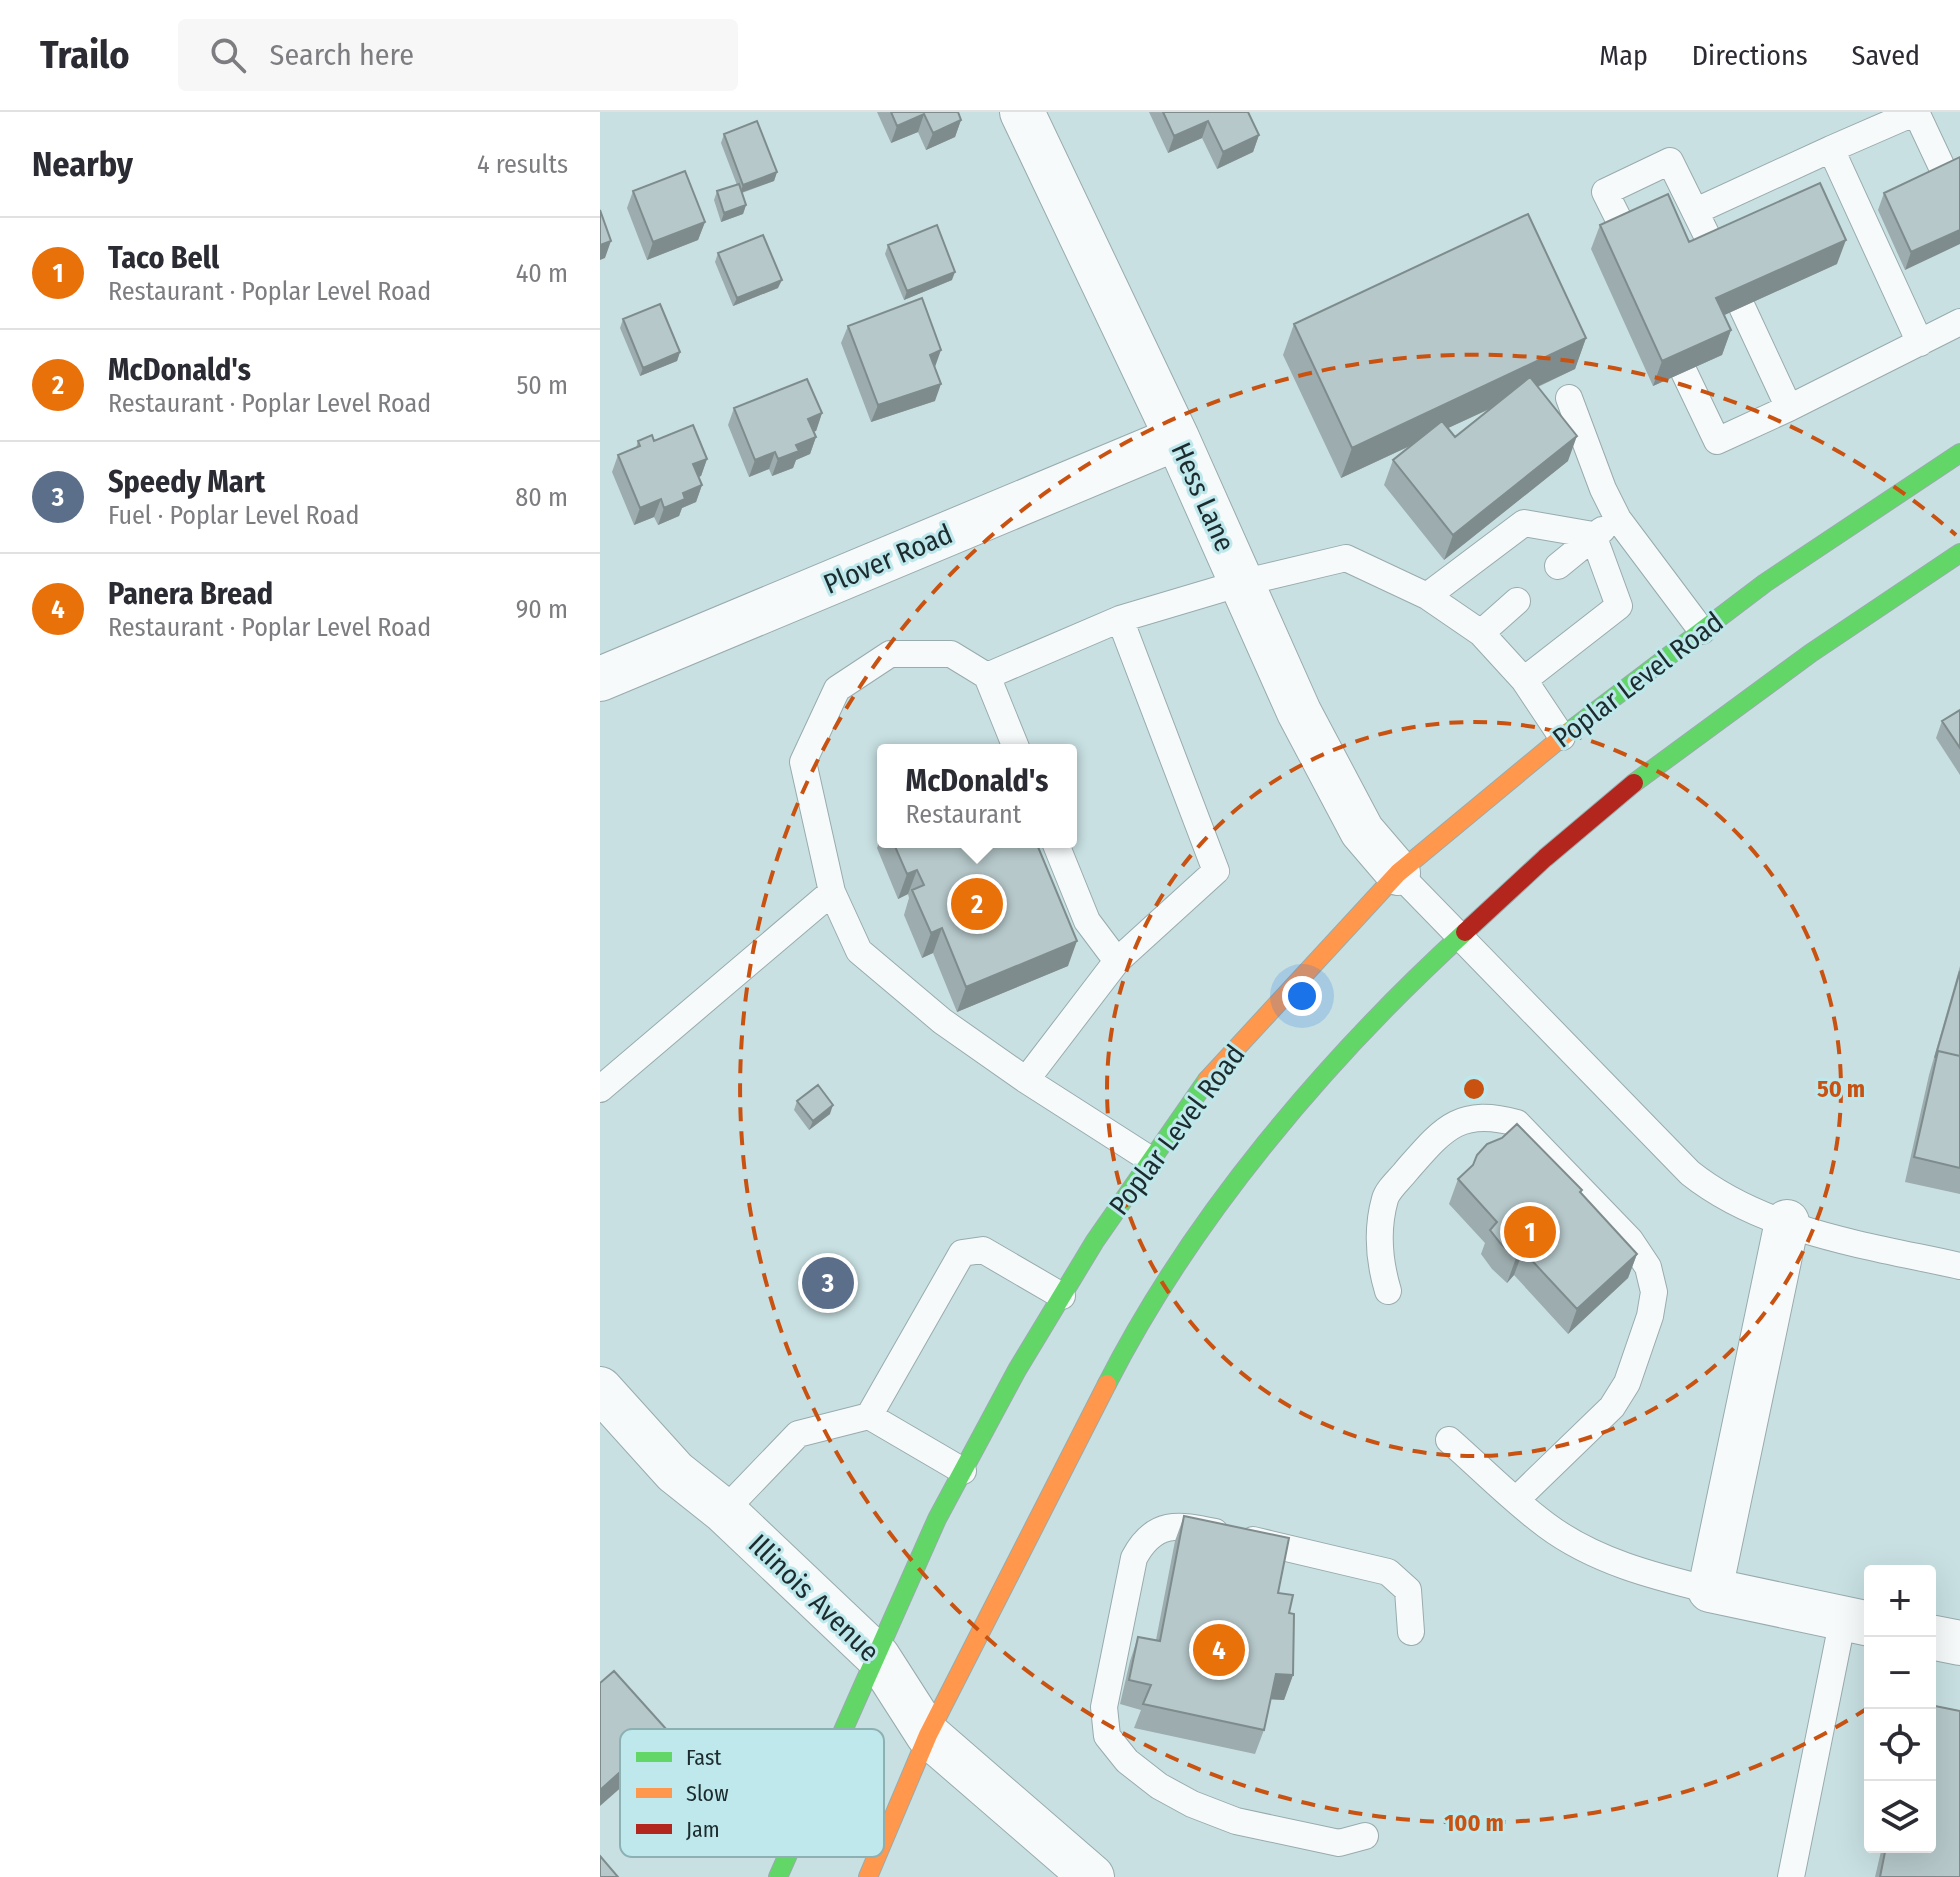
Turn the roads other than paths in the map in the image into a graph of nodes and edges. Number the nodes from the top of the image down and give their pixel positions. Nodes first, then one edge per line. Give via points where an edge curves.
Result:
1 (1022, 112) edge
2 (1831, 149) junction
3 (1947, 178) edge
4 (1696, 211) junction
5 (1626, 234) edge
6 (1715, 252) edge
7 (1742, 307) edge
8 (1960, 322) edge
9 (1920, 343) junction
10 (1684, 372) edge
11 (1569, 398) dead end
12 (1789, 408) junction
13 (1177, 438) junction
14 (1960, 453) edge
15 (1618, 519) junction
16 (1593, 535) junction
17 (1960, 553) edge
18 (1558, 566) dead end
19 (1241, 583) junction
20 (1427, 596) junction
21 (1517, 601) dead end
22 (1120, 619) junction
23 (1702, 631) junction
24 (1481, 633) junction
25 (987, 676) junction
26 (600, 679) edge
27 (1524, 680) junction
28 (1562, 737) junction
29 (1015, 744) edge
30 (1057, 848) edge
31 (1398, 873) junction
32 (832, 892) junction
33 (1460, 936) junction
34 (1117, 961) junction
35 (1026, 1080) junction
36 (600, 1089) edge
37 (1151, 1160) junction
38 (1787, 1222) junction
39 (1960, 1266) edge
40 (1388, 1291) dead end
41 (1062, 1296) junction
42 (600, 1389) edge
43 (869, 1416) junction
44 (1449, 1440) dead end
45 (963, 1471) junction
46 (1517, 1499) junction
47 (724, 1511) junction
48 (1710, 1590) junction
49 (1856, 1621) edge
50 (1411, 1632) dead end
51 (1936, 1638) edge
52 (1960, 1643) edge
53 (878, 1657) junction
54 (843, 1729) edge
55 (928, 1735) junction
56 (1365, 1836) dead end
57 (884, 1839) edge
58 (787, 1857) edge
59 (876, 1857) edge
60 (778, 1877) edge
61 (868, 1877) edge
62 (1092, 1877) edge
63 (1791, 1877) edge

1 - 13 street, Hess Lane
2 - 3 lane via 1916,112
2 - 4 lane
2 - 9 lane
4 - 5 lane via 1670,161 1605,192
4 - 6 lane
7 - 12 lane
8 - 9 lane
9 - 12 lane
10 - 12 lane via 1717,441
11 - 15 lane
13 - 19 street, Hess Lane
13 - 26 street, Plover Road
14 - 23 main road, Poplar Level Road
15 - 16 lane
15 - 23 lane
16 - 18 lane
16 - 20 lane via 1524,523
16 - 27 lane via 1619,606
17 - 33 main road via 1650,769
19 - 20 lane via 1346,558
19 - 22 lane
19 - 31 street, Hess Lane via 1354,817
20 - 24 lane
21 - 24 lane
22 - 25 lane
22 - 34 lane via 1216,871
23 - 28 main road, Poplar Level Road
24 - 27 lane
25 - 29 lane
25 - 32 lane via 951,654 890,654 837,689 803,762
27 - 28 lane
28 - 31 main road, Poplar Level Road
30 - 34 lane via 1087,921
31 - 33 lane
31 - 37 main road, Poplar Level Road via 1207,1080
32 - 35 lane via 859,951 942,1021
32 - 36 lane
33 - 38 lane via 1690,1173 1741,1207
33 - 55 main road via 1321,1076 1215,1210 1133,1333
34 - 35 lane
35 - 37 lane
37 - 41 main road, Poplar Level Road
38 - 39 lane via 1829,1237
38 - 48 street
40 - 46 lane via 1379,1261 1385,1196 1438,1134 1469,1117 1517,1123 1630,1240 1648,1267 1652,1304 1627,1383 1612,1407
41 - 43 lane via 983,1250 962,1253
41 - 45 main road, Poplar Level Road
42 - 47 street, Illinois Avenue via 675,1472
43 - 45 lane
43 - 47 lane via 798,1434
44 - 46 lane
45 - 53 main road, Poplar Level Road
46 - 48 lane via 1546,1526 1603,1558
47 - 53 street, Illinois Avenue
48 - 49 street
49 - 63 lane
50 - 56 lane via 1408,1590 1388,1572 1357,1562 1179,1526 1152,1534 1134,1558 1104,1707 1107,1736 1120,1753 1159,1786 1236,1821 1339,1843
51 - 52 street
53 - 54 main road, Poplar Level Road
53 - 55 street, Illinois Avenue
55 - 57 main road
55 - 62 street, Illinois Avenue
58 - 60 main road, Poplar Level Road
59 - 61 main road

